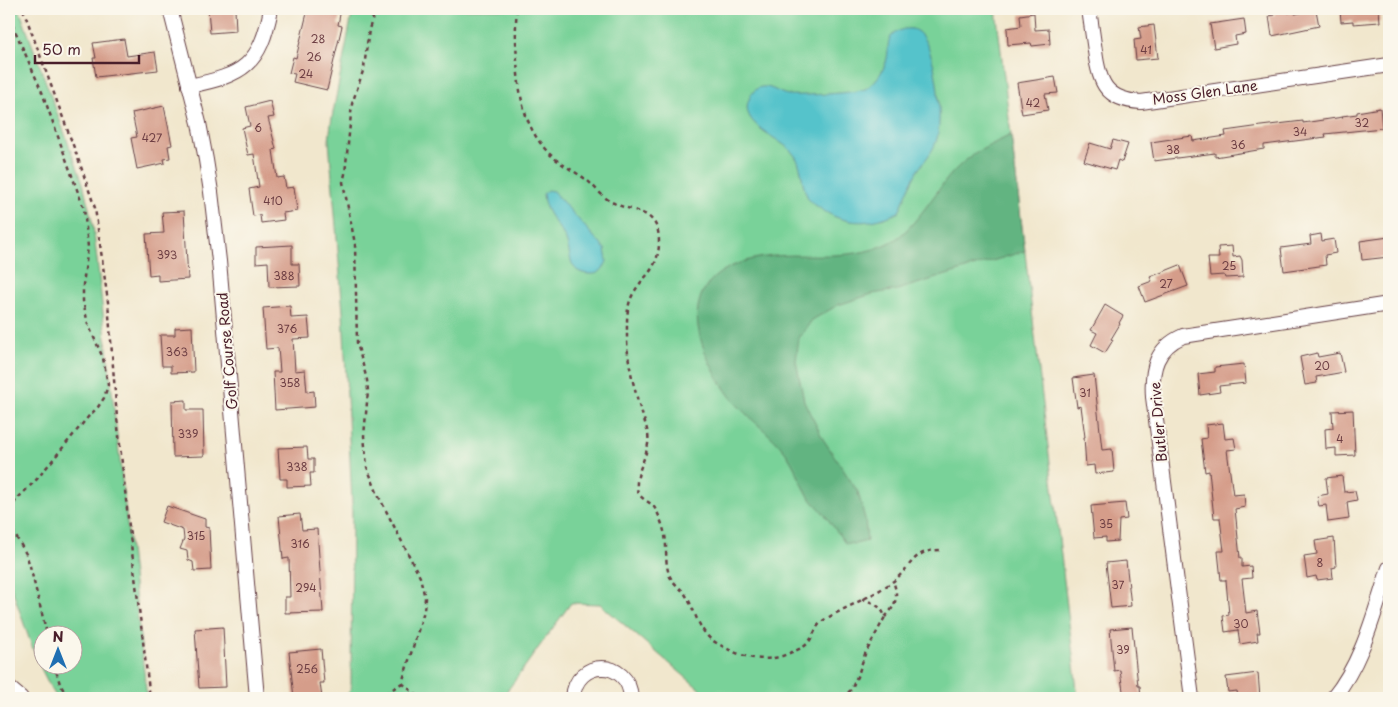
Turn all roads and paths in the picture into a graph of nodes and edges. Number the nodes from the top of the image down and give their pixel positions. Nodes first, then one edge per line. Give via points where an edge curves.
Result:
1 (23, 9) edge
2 (170, 9) edge
3 (272, 9) edge
4 (376, 9) edge
5 (517, 9) edge
6 (1089, 9) edge
7 (9, 17) edge
8 (1389, 65) edge
9 (189, 86) junction
10 (1389, 304) edge
11 (940, 550) dead end
12 (1389, 568) edge
13 (893, 581) junction
14 (862, 599) junction
15 (885, 617) junction
16 (44, 624) edge
17 (57, 674) edge
18 (402, 683) junction
19 (9, 688) edge
20 (22, 698) edge
21 (68, 698) edge
22 (150, 698) edge
23 (257, 698) edge
24 (379, 698) edge
25 (420, 698) edge
26 (573, 698) edge
27 (631, 698) edge
28 (842, 698) edge
29 (1192, 698) edge
30 (1333, 698) edge

1 - 22 path via 95,208
2 - 9 street, Golf Course Road
3 - 9 street via 263,43 251,61 232,74
4 - 18 path via 369,29 364,68 352,104 343,182 355,244 358,343 368,391 364,436 367,467 420,577 425,598 422,620
5 - 14 path via 519,92 535,135 553,158 587,180 612,203 648,215 657,229 656,263 630,300 627,341 634,387 649,440 638,494 659,516 666,538 666,563 673,582 685,594 708,638 726,649 756,659 775,658 800,648 809,642 821,622
6 - 8 street, Moss Glen Lane via 1096,64 1102,83 1112,94 1126,101 1141,102
7 - 16 path via 42,92 84,209 88,247 83,300 88,324 103,358 108,385 98,407 16,500 9,513 10,526 30,566
9 - 23 street, Golf Course Road via 206,160 216,234
10 - 29 street, Butler Drive via 1196,333 1174,340 1158,358 1153,397
11 - 13 path via 921,553
12 - 30 street via 1358,656
13 - 14 path
13 - 15 path via 895,604
14 - 15 path via 878,606
15 - 28 path via 853,685
17 - 21 path
18 - 24 path
18 - 25 path
19 - 20 street
26 - 27 street via 575,686 582,676 593,669 605,668 622,675 629,686

